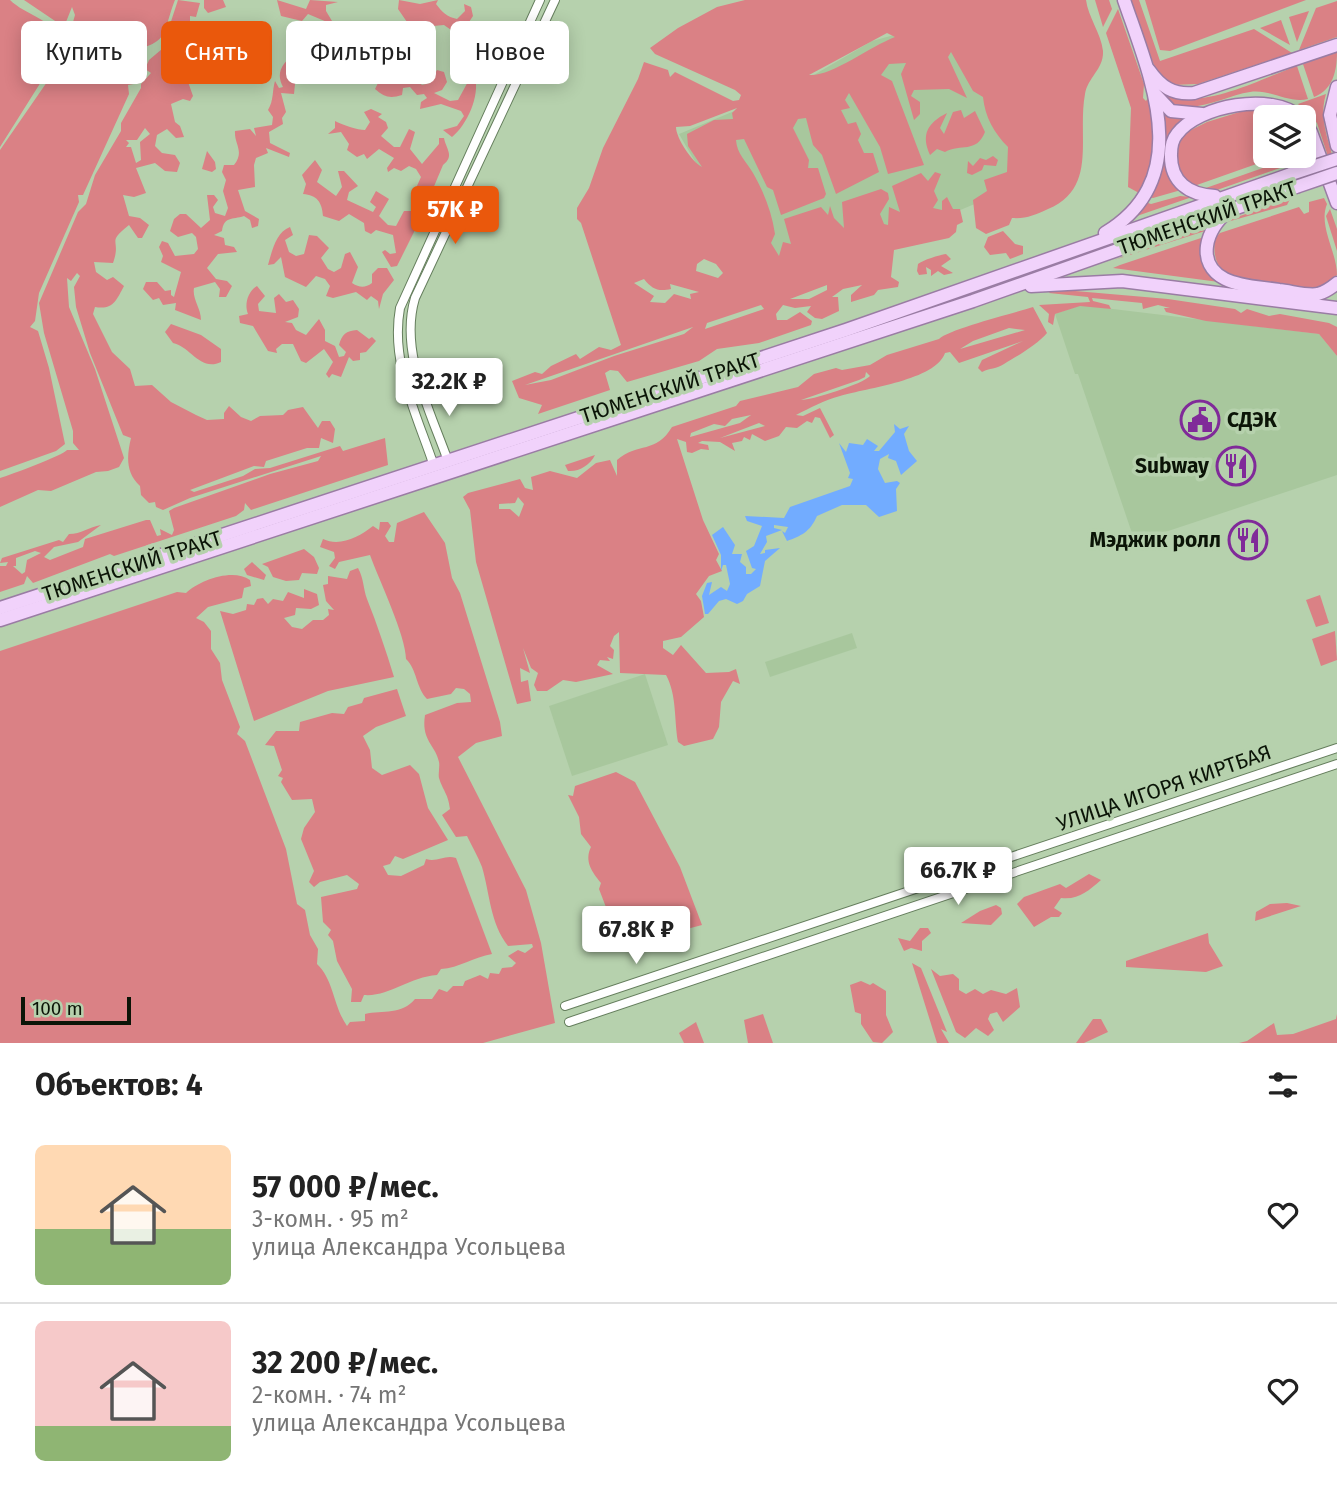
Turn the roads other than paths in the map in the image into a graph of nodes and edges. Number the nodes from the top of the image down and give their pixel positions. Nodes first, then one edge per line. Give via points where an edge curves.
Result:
1 (540, 0) edge
2 (555, 0) edge
3 (1124, 0) edge
4 (1337, 45) edge
5 (1145, 64) junction
6 (1151, 85) junction
7 (1337, 87) edge
8 (1273, 105) edge
9 (1209, 114) junction
10 (1316, 146) edge
11 (1337, 146) edge
12 (1337, 159) edge
13 (1337, 173) edge
14 (1233, 193) junction
15 (1337, 203) edge
16 (1237, 206) junction
17 (1073, 249) junction
18 (1337, 284) edge
19 (973, 301) junction
20 (1337, 308) edge
21 (448, 461) junction
22 (434, 466) junction
23 (0, 608) edge
24 (0, 620) edge
25 (1337, 748) edge
26 (1337, 764) edge
27 (565, 1006) dead end
28 (569, 1021) dead end

1 - 22 street via 400,308 398,356
2 - 21 street via 410,313 414,359
3 - 5 main road
4 - 5 main road via 1186,94 1165,88
5 - 6 main road
6 - 9 main road via 1156,98 1171,111
6 - 17 main road via 1160,144 1147,194 1128,218
7 - 11 main road via 1331,105
8 - 9 main road via 1261,102
9 - 14 main road via 1177,133 1171,150 1173,174 1195,194
10 - 15 main road
12 - 14 main road, ТЮМЕНСКИЙ ТРАКТ, bridge
13 - 16 main road, ТЮМЕНСКИЙ ТРАКТ, bridge
14 - 17 main road, ТЮМЕНСКИЙ ТРАКТ
16 - 18 main road via 1220,217 1209,232 1208,256 1217,274 1236,283 1310,294
16 - 19 main road, ТЮМЕНСКИЙ ТРАКТ
17 - 21 main road, ТЮМЕНСКИЙ ТРАКТ via 846,330
19 - 20 main road via 1030,286 1104,280
19 - 24 main road, ТЮМЕНСКИЙ ТРАКТ
21 - 22 main road, ТЮМЕНСКИЙ ТРАКТ
22 - 23 main road, ТЮМЕНСКИЙ ТРАКТ
25 - 27 street, УЛИЦА ИГОРЯ КИРТБАЯ
26 - 28 street, УЛИЦА ИГОРЯ КИРТБАЯ

